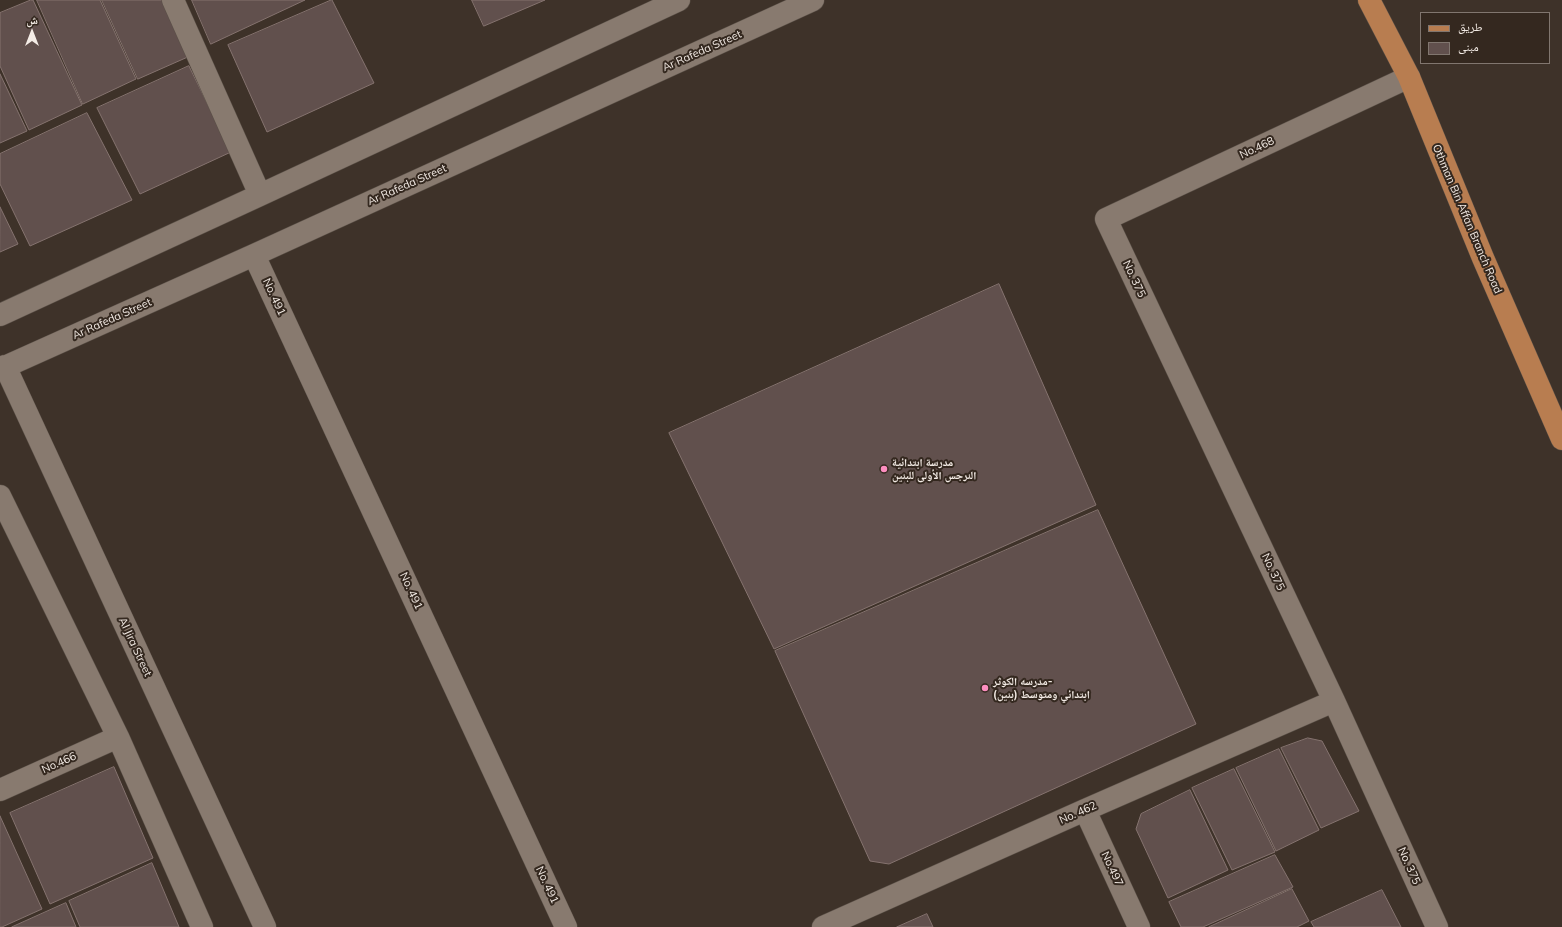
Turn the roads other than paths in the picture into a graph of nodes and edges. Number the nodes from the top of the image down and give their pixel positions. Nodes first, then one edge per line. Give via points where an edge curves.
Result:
1 (173, 0) edge
2 (678, 0) edge
3 (813, 0) edge
4 (1369, 0) edge
5 (1409, 76) junction
6 (260, 195) junction
7 (1106, 219) joint
8 (254, 255) junction
9 (0, 314) edge
10 (3, 367) edge
11 (1562, 439) edge
12 (0, 496) edge
13 (1334, 701) junction
14 (118, 737) junction
15 (0, 790) edge
16 (1085, 810) junction
17 (202, 927) edge
18 (265, 927) edge
19 (566, 927) edge
20 (823, 927) edge
21 (1139, 927) edge
22 (1436, 927) edge

1 - 6 street
2 - 6 street
3 - 8 street, Ar Rafeda Street
4 - 5 main road, Othman Bin Affan Branch Road
5 - 7 street, No.468
5 - 11 main road, Othman Bin Affan Branch Road via 1483,258
6 - 9 street
7 - 13 street, No. 375
8 - 10 street, Ar Rafeda Street
8 - 19 street, No. 491
10 - 18 street, Al Jira Street
12 - 14 street
13 - 16 street, No. 462
13 - 22 street, No. 375
14 - 15 street, No.466
14 - 17 street
16 - 20 street, No. 462
16 - 21 street, No.497

